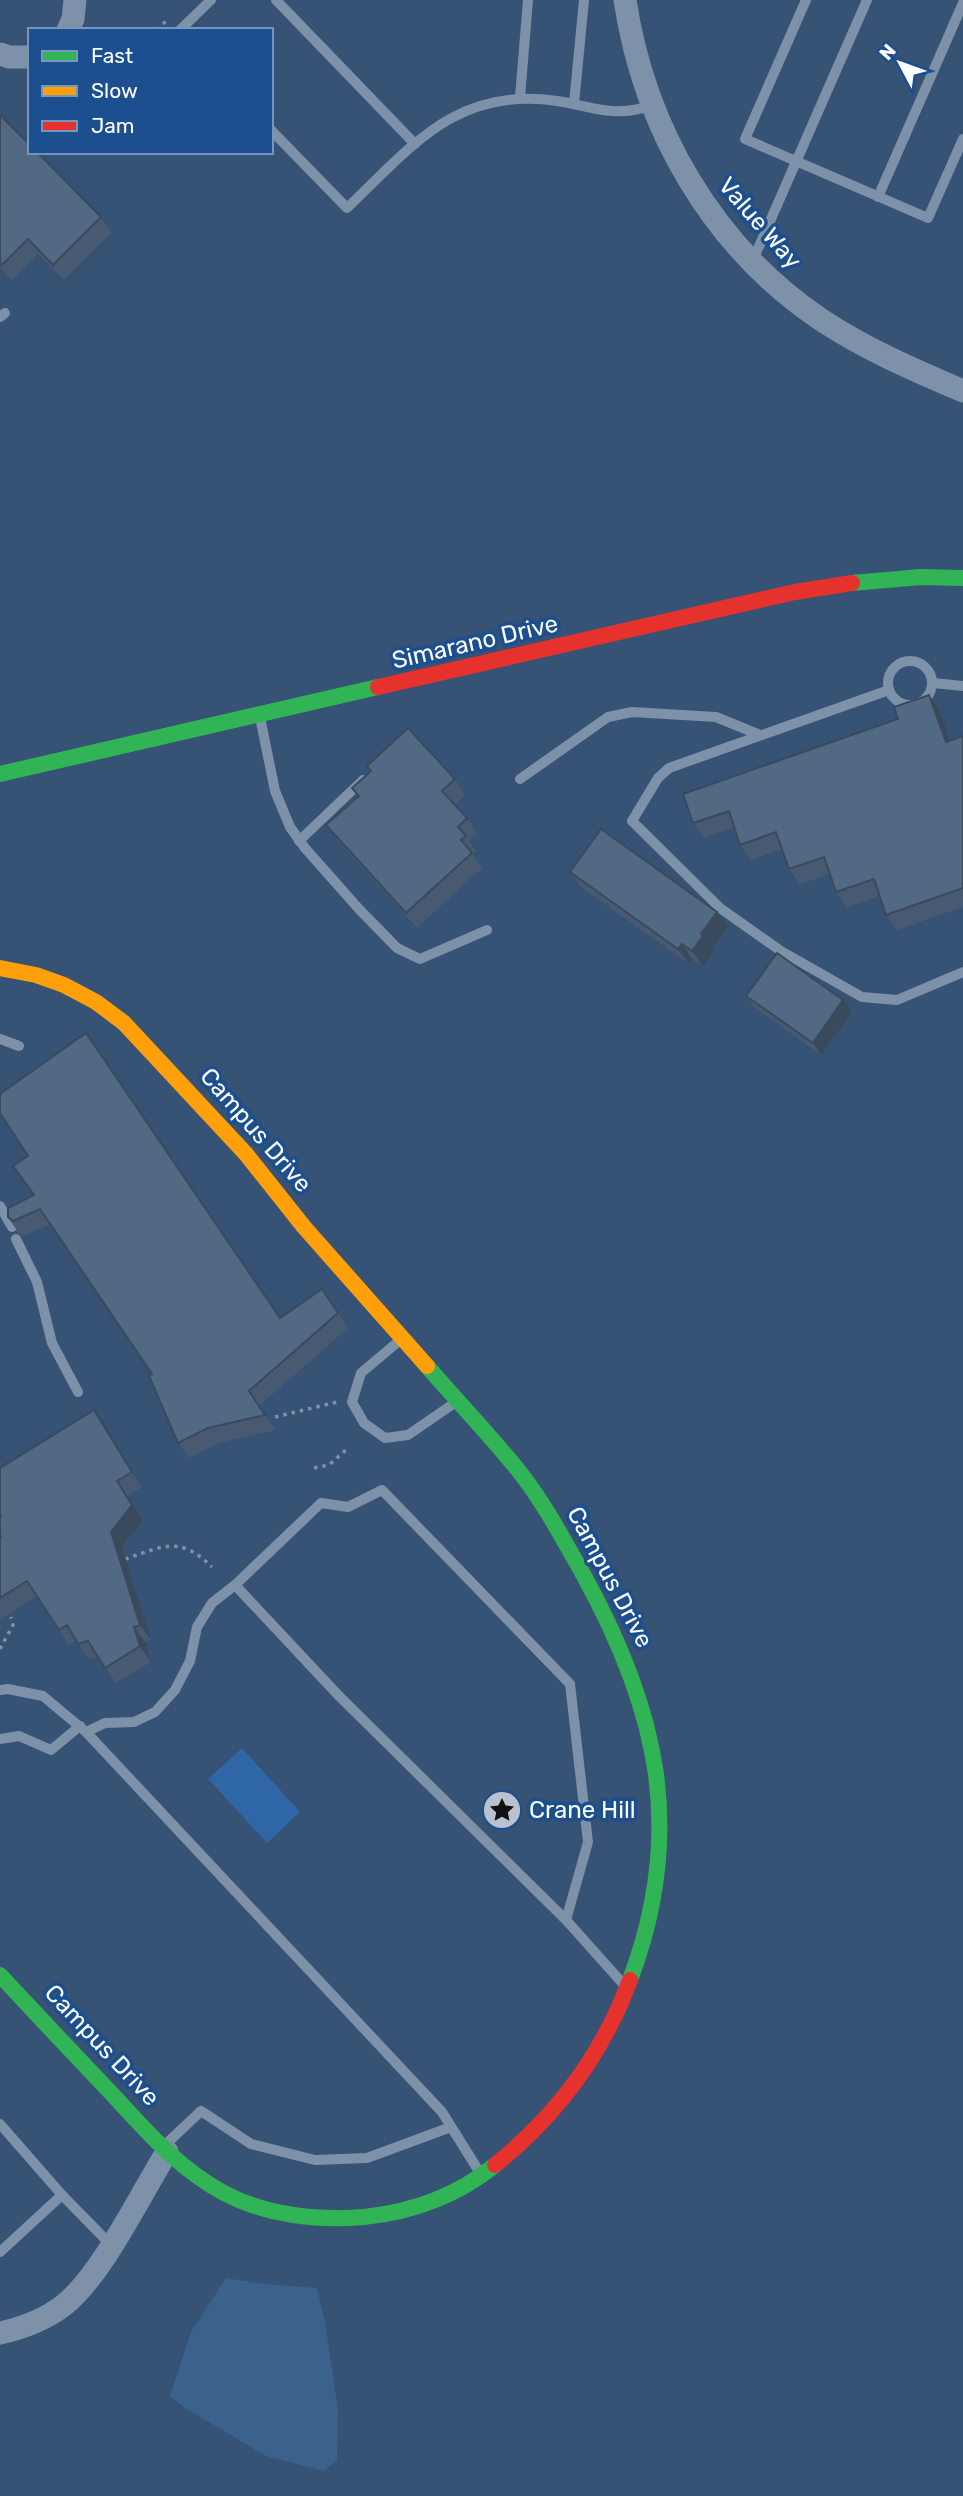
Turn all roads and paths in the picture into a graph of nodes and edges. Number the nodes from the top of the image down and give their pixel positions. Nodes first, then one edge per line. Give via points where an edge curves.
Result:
1 (75, 0) edge
2 (211, 0) edge
3 (276, 0) edge
4 (528, 0) edge
5 (584, 0) edge
6 (625, 0) edge
7 (806, 0) edge
8 (867, 0) edge
9 (963, 3) edge
10 (69, 28) edge
11 (182, 28) edge
12 (0, 54) edge
13 (28, 57) edge
14 (520, 97) junction
15 (574, 104) junction
16 (651, 105) junction
17 (273, 132) edge
18 (963, 139) edge
19 (415, 144) junction
20 (797, 162) junction
21 (878, 197) junction
22 (752, 260) junction
23 (963, 391) edge
24 (963, 578) edge
25 (933, 683) junction
26 (963, 686) edge
27 (889, 690) junction
28 (260, 714) junction
29 (760, 735) junction
30 (0, 774) edge
31 (364, 778) edge
32 (520, 779) dead end
33 (299, 841) junction
34 (487, 930) dead end
35 (0, 968) edge
36 (963, 972) edge
37 (0, 1039) edge
38 (19, 1046) dead end
39 (0, 1206) edge
40 (12, 1227) edge
41 (16, 1239) edge
42 (401, 1339) junction
43 (78, 1392) dead end
44 (339, 1401) dead end
45 (458, 1401) junction
46 (275, 1417) dead end
47 (347, 1449) dead end
48 (314, 1468) dead end
49 (125, 1559) dead end
50 (212, 1567) dead end
51 (235, 1585) junction
52 (11, 1618) dead end
53 (0, 1649) edge
54 (0, 1690) edge
55 (83, 1729) junction
56 (0, 1739) edge
57 (566, 1920) junction
58 (0, 1975) edge
59 (626, 1988) junction
60 (0, 2124) edge
61 (451, 2127) junction
62 (165, 2150) junction
63 (482, 2175) junction
64 (62, 2195) junction
65 (111, 2245) junction
66 (0, 2252) edge
67 (0, 2333) edge

1 - 10 street
2 - 11 lane
3 - 19 lane
4 - 14 lane
5 - 15 lane
6 - 16 street, Value Way via 635,55
7 - 20 lane via 745,139
8 - 20 lane
9 - 21 lane
12 - 13 street
14 - 15 lane
14 - 19 lane via 470,109
15 - 16 lane via 616,113
16 - 22 street, Value Way via 691,182
17 - 19 lane via 347,208
18 - 21 lane via 928,218
20 - 21 lane
20 - 22 lane
22 - 23 street, Value Way via 805,308 842,333
24 - 28 street, Simarano Drive via 892,578 823,587
25 - 26 lane
25 - 27 lane via 927,698 914,705 898,702
25 - 27 lane via 925,666 907,660 891,671
27 - 29 lane
28 - 30 street, Simarano Drive
28 - 33 lane via 281,810
29 - 32 lane via 716,717 632,712 608,717
29 - 36 lane via 669,768 632,821 720,908 781,951 862,997 897,1000
31 - 33 lane
33 - 34 lane via 397,948 420,959
35 - 42 street, Campus Drive via 64,985 124,1023 246,1154
37 - 38 lane
39 - 40 lane
41 - 43 lane via 37,1282 52,1343
42 - 45 street, Campus Drive
42 - 45 lane via 361,1373 352,1402 364,1423 385,1437 408,1434
44 - 46 path
45 - 59 street, Campus Drive via 520,1472 570,1551 604,1611 647,1723 661,1837 654,1897
47 - 48 path via 329,1465
49 - 50 path via 179,1545
51 - 55 lane via 212,1603 197,1627 190,1661 175,1690 155,1712 134,1722
51 - 57 lane
51 - 57 lane via 321,1503 348,1507 382,1490 570,1684 588,1842
52 - 53 path via 13,1625
54 - 55 lane via 43,1696
55 - 56 lane via 51,1750 19,1736
55 - 61 lane via 442,2112
57 - 59 lane
58 - 62 street, Campus Drive
59 - 63 street, Campus Drive via 582,2074 514,2150
60 - 64 lane
61 - 62 lane via 367,2158 315,2160 251,2144 201,2111
61 - 63 lane
62 - 63 street, Campus Drive via 222,2192 306,2217 352,2219 388,2214 439,2199
62 - 65 street
64 - 65 lane
64 - 66 lane
65 - 67 street via 67,2303 27,2326

